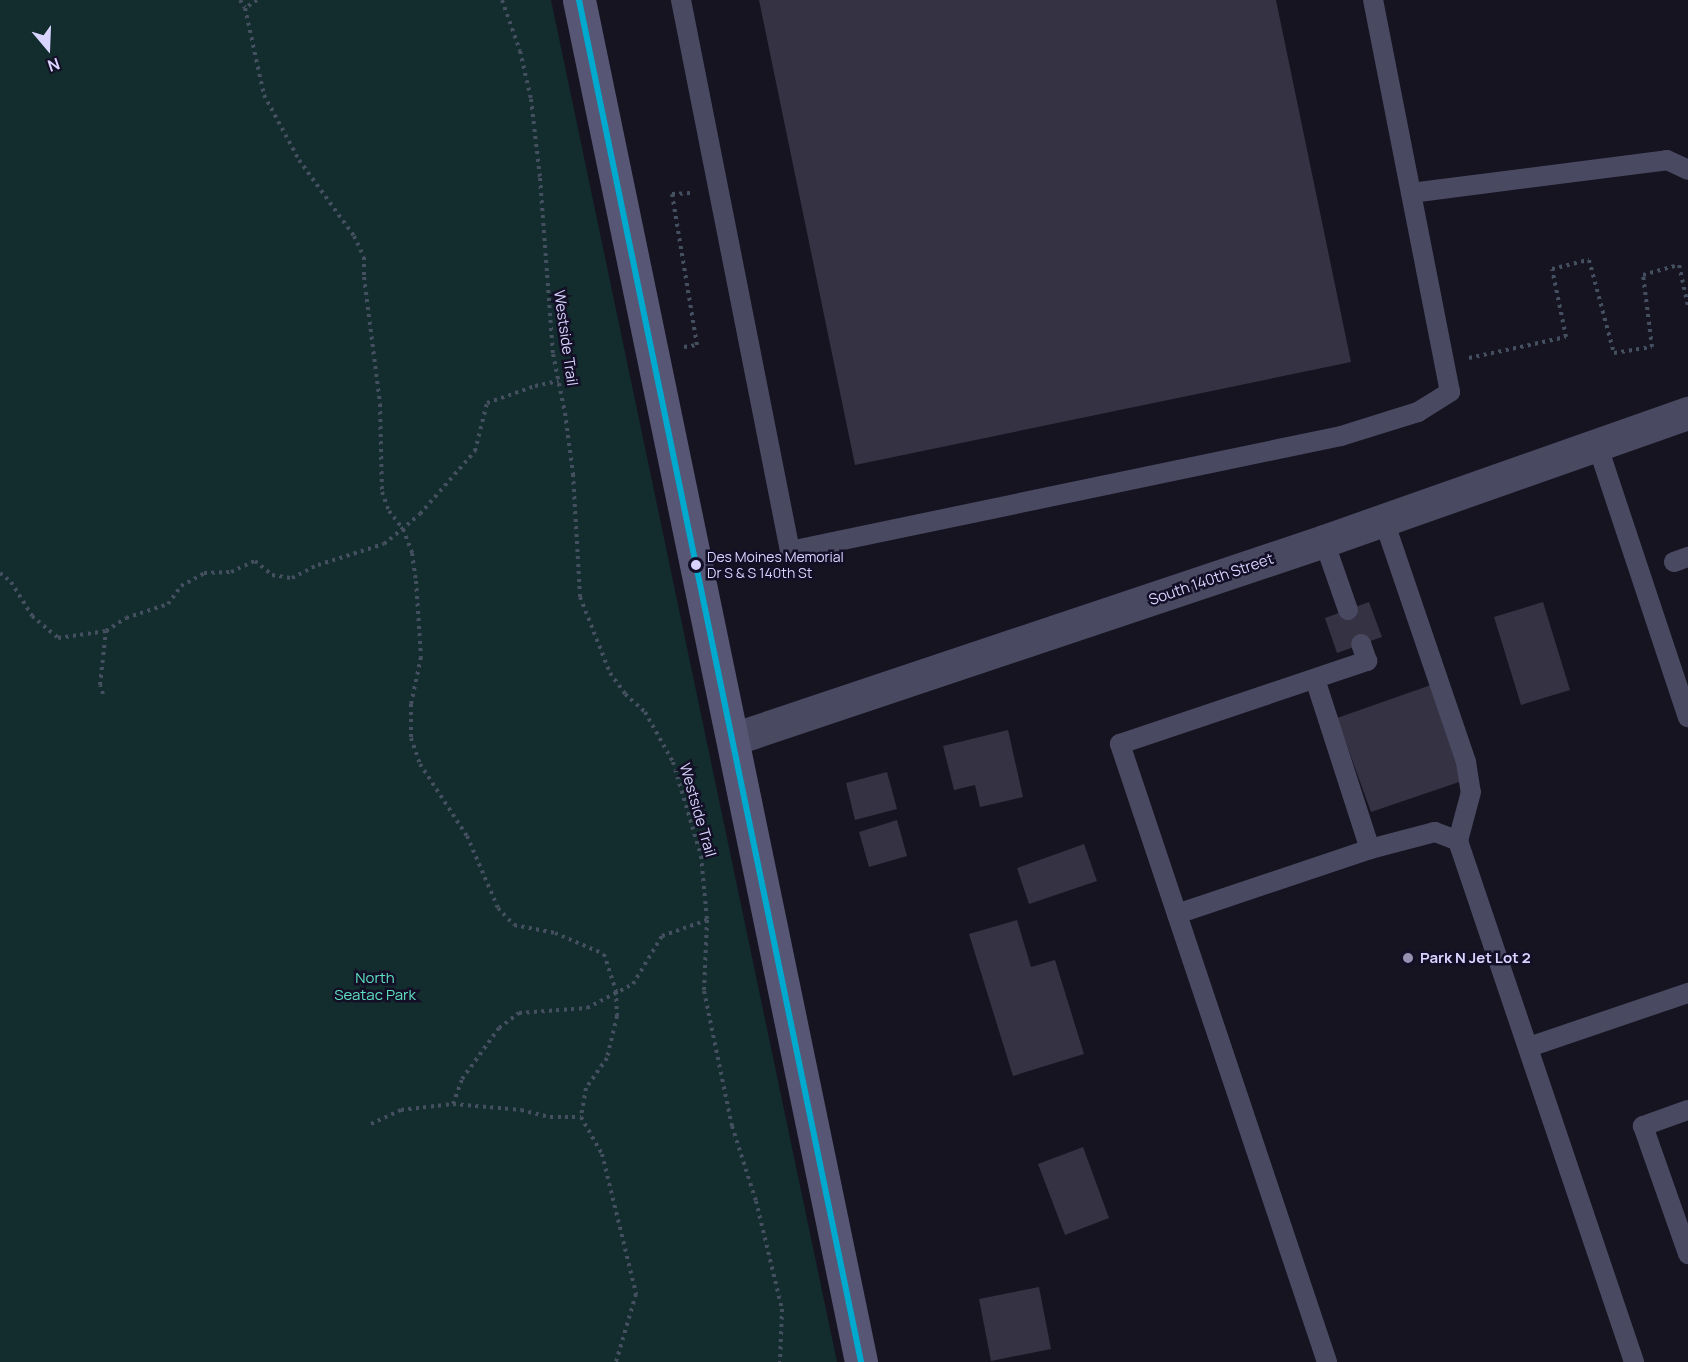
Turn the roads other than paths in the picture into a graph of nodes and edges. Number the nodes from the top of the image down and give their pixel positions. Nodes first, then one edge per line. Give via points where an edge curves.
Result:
1 (579, 0) edge
2 (681, 0) edge
3 (1373, 0) edge
4 (1688, 171) edge
5 (1411, 193) junction
6 (1688, 413) edge
7 (1597, 444) junction
8 (1383, 518) junction
9 (1324, 541) junction
10 (1348, 610) dead end
11 (1364, 652) dead end
12 (1315, 679) junction
13 (1688, 717) edge
14 (733, 739) junction
15 (1458, 841) junction
16 (1370, 849) junction
17 (1177, 914) junction
18 (1688, 993) edge
19 (1529, 1047) junction
20 (1688, 1110) edge
21 (1688, 1254) edge
22 (861, 1362) edge
23 (1327, 1362) edge
24 (1634, 1362) edge

1 - 14 main road
2 - 5 lane via 790,551 1341,436 1418,412 1450,392
3 - 5 lane
4 - 5 lane via 1667,160
6 - 7 street, South 140th Street
7 - 8 street, South 140th Street
7 - 13 lane
8 - 9 street, South 140th Street
8 - 15 lane via 1467,762 1470,792
9 - 10 lane
9 - 14 street, South 140th Street
11 - 12 lane
12 - 16 lane
12 - 17 lane via 1120,744
14 - 22 main road
15 - 16 lane via 1435,832
15 - 19 lane
16 - 17 lane
17 - 23 lane
18 - 19 lane
19 - 24 lane
20 - 21 lane via 1643,1125

